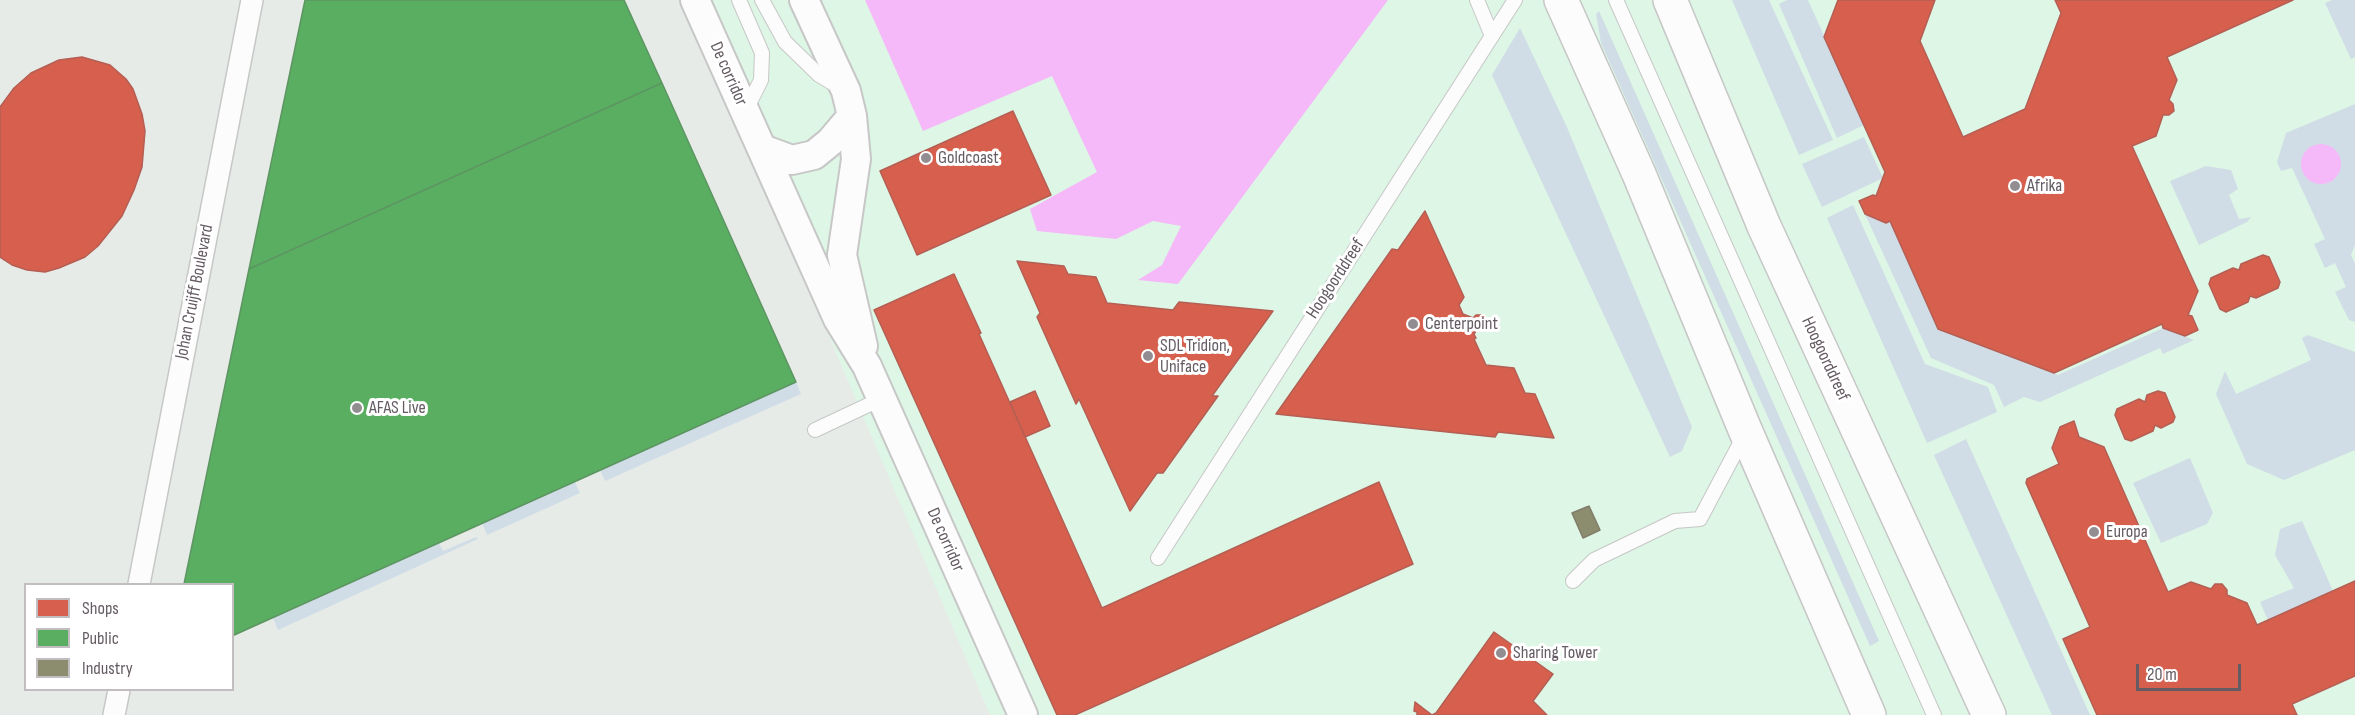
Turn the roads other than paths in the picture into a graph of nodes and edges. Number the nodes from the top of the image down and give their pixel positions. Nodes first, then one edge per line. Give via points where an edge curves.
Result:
1 (252, 0) edge
2 (695, 0) edge
3 (739, 0) edge
4 (762, 0) edge
5 (804, 0) edge
6 (1477, 0) edge
7 (1515, 0) edge
8 (1561, 0) edge
9 (1616, 0) edge
10 (1670, 0) edge
11 (1492, 36) junction
12 (849, 104) junction
13 (745, 112) junction
14 (762, 149) junction
15 (867, 366) junction
16 (881, 399) junction
17 (815, 430) dead end
18 (1746, 432) junction
19 (1158, 558) dead end
20 (1573, 581) dead end
21 (139, 583) edge
22 (118, 691) edge
23 (114, 715) edge
24 (1023, 715) edge
25 (1869, 715) edge
26 (1934, 715) edge
27 (1989, 715) edge

1 - 21 street, Johan Cruijff Boulevard
2 - 13 street, De corridor
3 - 13 lane via 762,53 761,80
4 - 12 lane via 785,42
5 - 12 street, De corridor
6 - 11 lane
7 - 11 lane, Hoogoorddreef
8 - 18 street via 1639,174
9 - 26 lane
10 - 27 street, Hoogoorddreef via 1764,226
11 - 19 lane, Hoogoorddreef
12 - 14 street via 830,142 814,155 792,160
12 - 15 street, De corridor via 856,159 842,255
13 - 14 street, De corridor
14 - 15 street, De corridor via 838,319
15 - 16 street, De corridor
16 - 17 lane
16 - 24 street, De corridor
18 - 20 lane via 1700,519 1675,521 1594,560
18 - 25 street
22 - 23 street

